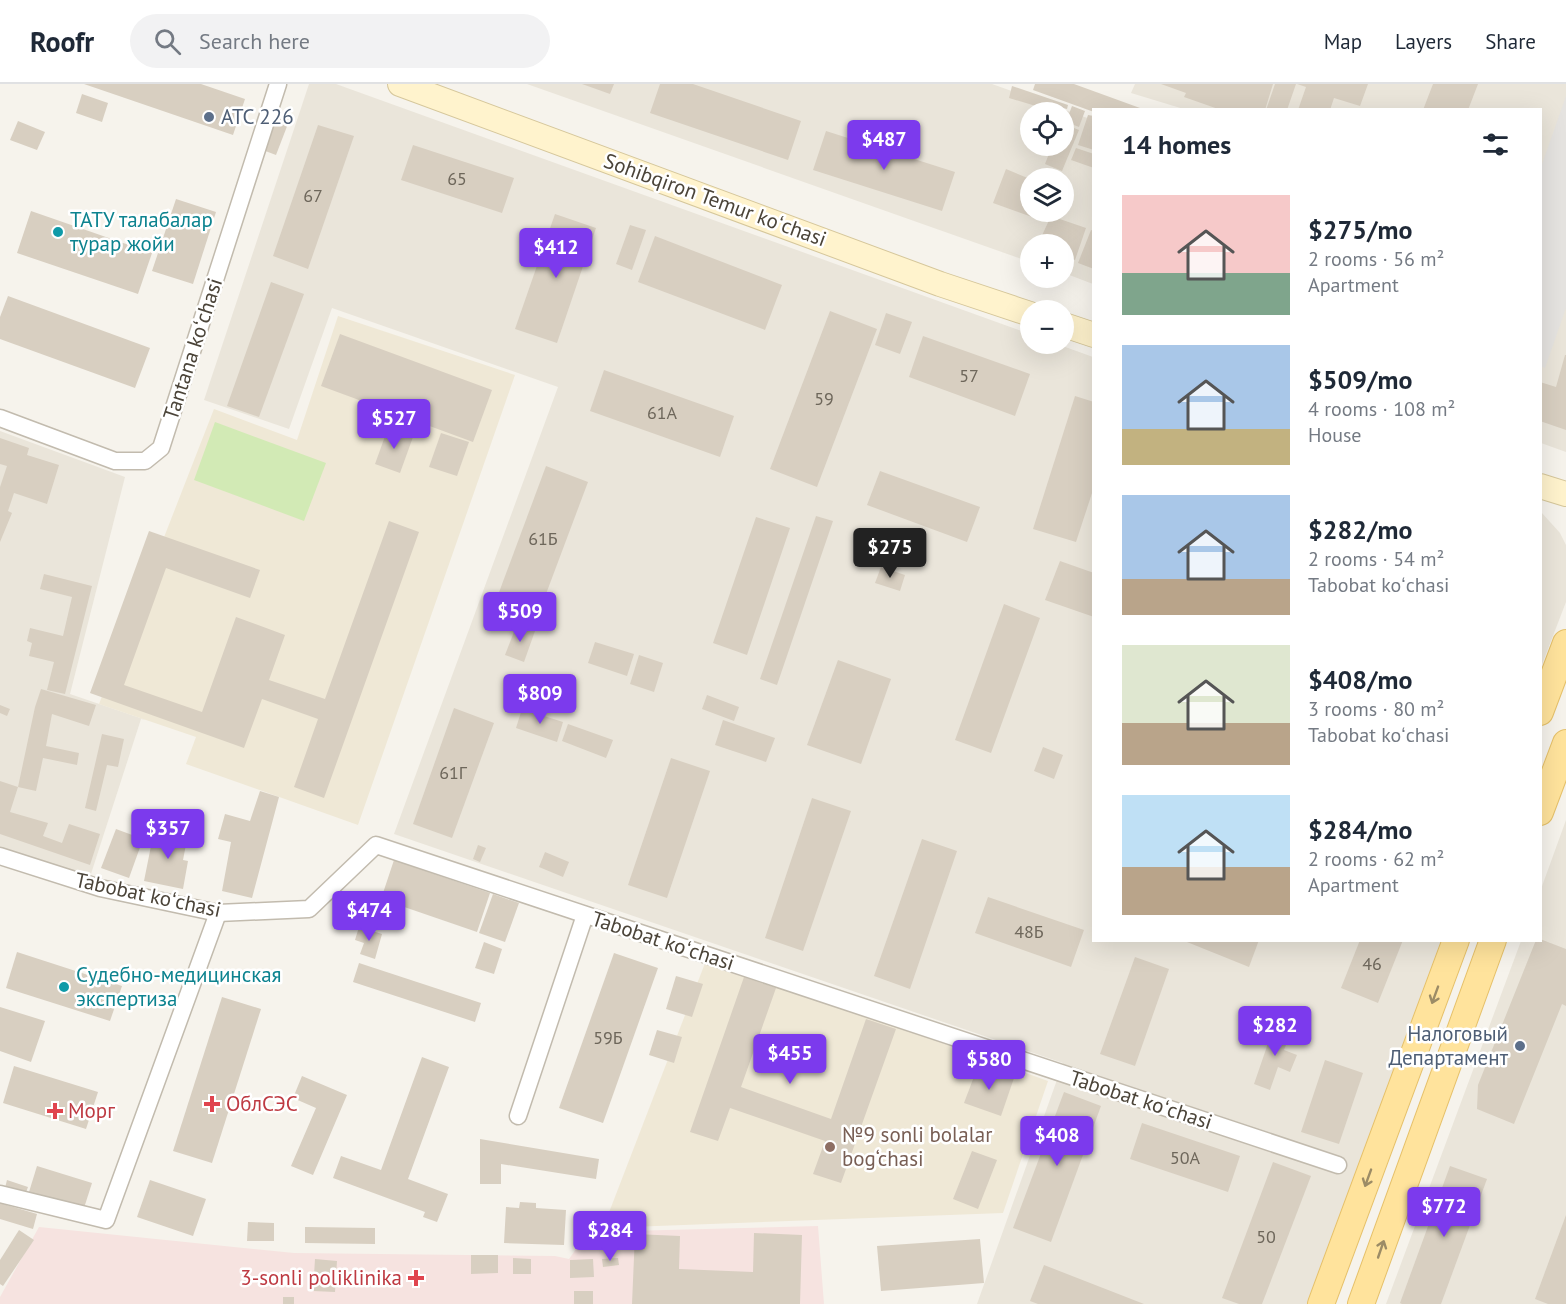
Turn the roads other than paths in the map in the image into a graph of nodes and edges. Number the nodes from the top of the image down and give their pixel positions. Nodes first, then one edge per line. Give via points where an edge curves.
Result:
1 (278, 84) edge
2 (400, 84) edge
3 (1020, 311) edge
4 (1074, 328) edge
5 (1092, 334) edge
6 (0, 417) edge
7 (1542, 487) edge
8 (1566, 494) edge
9 (1566, 643) edge
10 (1542, 707) edge
11 (1566, 743) edge
12 (1542, 807) edge
13 (0, 856) edge
14 (218, 913) junction
15 (585, 915) junction
16 (1455, 942) edge
17 (1492, 942) edge
18 (518, 1116) dead end
19 (1338, 1165) dead end
20 (0, 1194) edge
21 (1321, 1304) edge
22 (1361, 1304) edge

1 - 6 street, Tantana koʻchasi via 161,448 145,461 115,461
2 - 3 main road, Sohibqiron Temur koʻchasi
4 - 5 main road
7 - 8 main road
9 - 10 main road
11 - 12 main road
13 - 14 street, Tabobat koʻchasi via 100,888
14 - 15 street, Tabobat koʻchasi via 309,909 376,845
14 - 20 street via 106,1220
15 - 18 street
15 - 19 street, Tabobat koʻchasi
16 -> 21 main road
22 -> 17 main road

